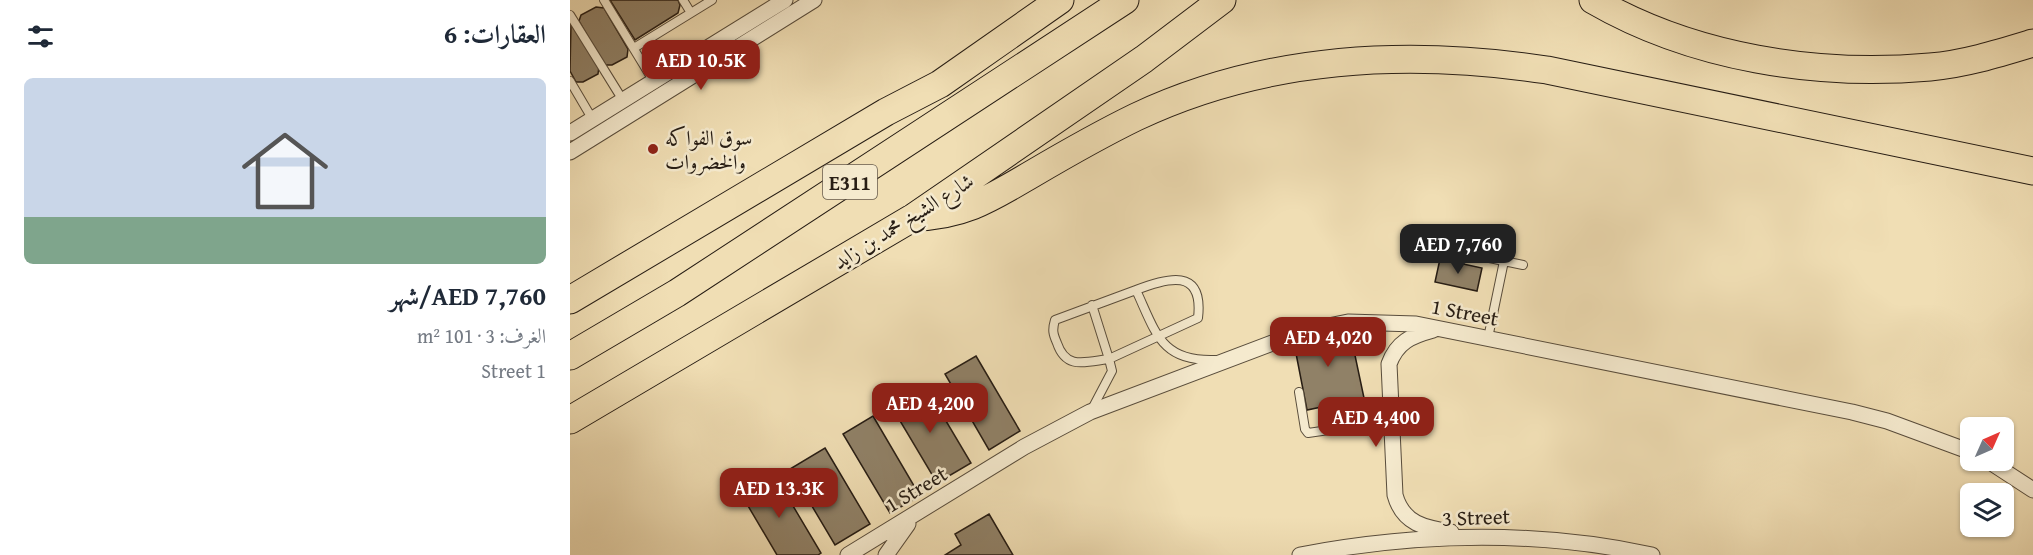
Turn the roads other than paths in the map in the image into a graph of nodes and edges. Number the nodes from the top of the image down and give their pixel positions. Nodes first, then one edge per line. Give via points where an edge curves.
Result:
1 (604, 0) edge
2 (683, 0) edge
3 (712, 0) edge
4 (785, 0) edge
5 (814, 0) edge
6 (1028, 0) edge
7 (1060, 0) edge
8 (1125, 0) edge
9 (1222, 0) edge
10 (1593, 0) edge
11 (691, 13) junction
12 (570, 15) edge
13 (2033, 43) edge
14 (634, 48) junction
15 (570, 81) edge
16 (654, 82) junction
17 (624, 102) junction
18 (886, 112) junction
19 (593, 120) junction
20 (570, 134) edge
21 (570, 152) edge
22 (2033, 171) edge
23 (914, 217) junction
24 (1480, 256) dead end
25 (1504, 261) junction
26 (1523, 266) dead end
27 (1136, 290) junction
28 (570, 300) edge
29 (1092, 305) junction
30 (1438, 329) junction
31 (1158, 336) junction
32 (1488, 338) junction
33 (570, 356) edge
34 (1109, 358) junction
35 (1223, 360) junction
36 (1299, 392) dead end
37 (1090, 412) junction
38 (570, 420) edge
39 (1391, 421) junction
40 (1960, 448) edge
41 (2004, 471) edge
42 (2033, 490) edge
43 (915, 514) junction
44 (1478, 536) junction
45 (848, 555) edge
46 (886, 555) edge
47 (1300, 555) edge
48 (1652, 555) edge

1 - 14 lane
2 - 11 lane
3 - 11 lane
4 - 16 street
5 - 21 street
6 - 18 highway
7 - 18 highway via 940,84
8 - 33 highway, E311 via 677,293
9 - 23 highway, شارع الشيخ محمد بن زايد via 1144,59
10 - 13 highway via 1655,30 1707,47 1825,69 1931,67
11 - 14 lane
12 - 17 lane
14 - 16 lane
15 - 19 lane
16 - 17 street
17 - 19 street
18 - 28 highway
19 - 20 street
22 - 23 highway via 1547,70 1467,60 1391,58 1287,70 1193,94 1135,118 983,203 946,214
23 - 38 highway, شارع الشيخ محمد بن زايد
24 - 25 lane
25 - 26 lane
25 - 32 lane
27 - 29 lane
27 - 31 lane
27 - 31 lane via 1167,278 1179,279 1190,285 1198,299 1198,318
29 - 34 lane
29 - 34 lane via 1055,320 1052,330 1061,355 1068,361 1082,363
30 - 32 street, 1 Street
30 - 35 street, 1 Street via 1394,322 1348,322 1304,331
30 - 39 street via 1407,339 1392,354 1387,375
31 - 34 lane
31 - 35 lane via 1172,353
32 - 40 street, 1 Street via 1852,412
34 - 37 lane via 1112,371
35 - 37 street, 1 Street
36 - 39 lane via 1308,433
37 - 43 street, 1 Street
39 - 44 street via 1395,495 1401,510 1419,526
41 - 42 street
43 - 45 street, 1 Street
43 - 46 street
44 - 47 street, 3 Street via 1388,542
44 - 48 street, 3 Street via 1550,538

